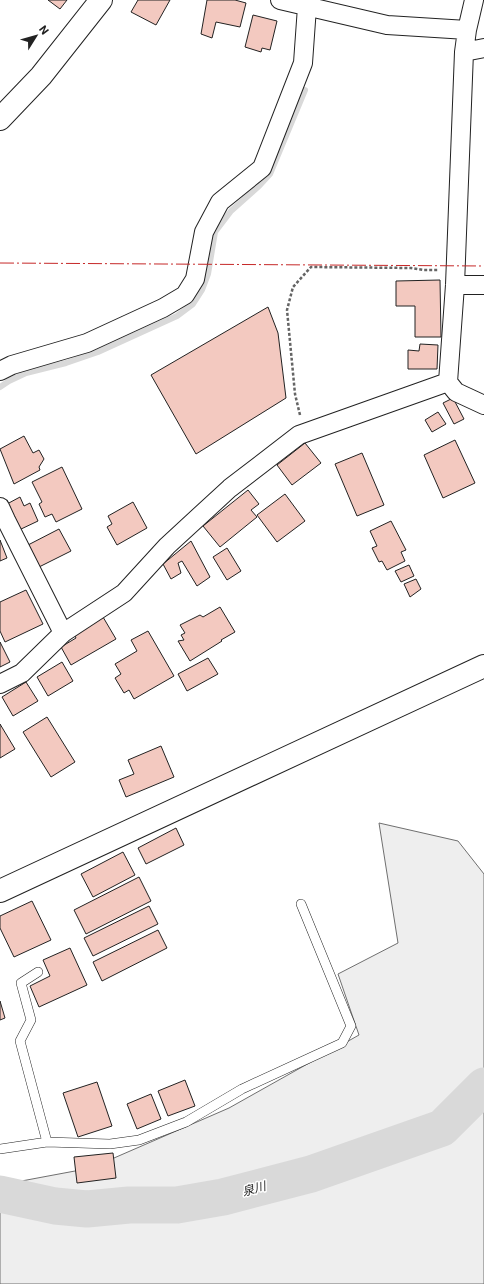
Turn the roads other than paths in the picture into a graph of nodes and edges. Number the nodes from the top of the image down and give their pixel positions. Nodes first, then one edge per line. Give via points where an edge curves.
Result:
1 (101, 0) edge
2 (280, 0) edge
3 (474, 0) edge
4 (307, 7) junction
5 (467, 30) junction
6 (484, 48) edge
7 (464, 52) junction
8 (0, 119) edge
9 (455, 277) junction
10 (484, 286) edge
11 (0, 371) edge
12 (448, 382) junction
13 (484, 405) edge
14 (0, 507) edge
15 (63, 633) junction
16 (484, 666) edge
17 (0, 684) edge
18 (0, 891) edge
19 (301, 904) dead end
20 (38, 972) dead end
21 (47, 1142) junction
22 (0, 1149) edge

1 - 8 street via 42,76
2 - 4 street
3 - 5 street
4 - 5 street via 386,25
4 - 11 street via 303,64 262,168 220,202 204,232 195,279 185,295 87,343 12,365
5 - 7 street
6 - 7 street
7 - 9 street
9 - 10 street
9 - 12 street
12 - 13 street via 456,392
12 - 15 street via 299,435 230,488 167,546 124,593
14 - 15 street
15 - 17 street via 22,672
16 - 18 street
19 - 21 lane via 351,1026 342,1043 242,1089 186,1122 138,1140 110,1144
20 - 21 lane via 21,983 31,1020 20,1041
21 - 22 lane

